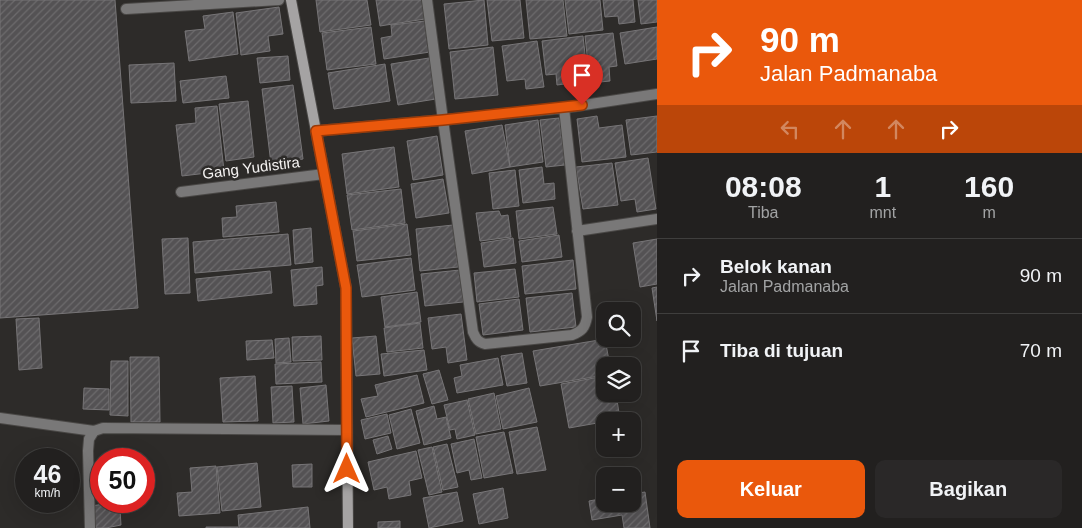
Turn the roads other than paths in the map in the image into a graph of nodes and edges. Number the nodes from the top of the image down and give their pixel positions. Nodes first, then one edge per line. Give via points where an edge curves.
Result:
1 (279, 0) edge
2 (291, 0) edge
3 (428, 0) edge
4 (126, 9) dead end
5 (657, 94) edge
6 (564, 108) junction
7 (443, 120) junction
8 (316, 131) junction
9 (324, 174) junction
10 (180, 192) dead end
11 (657, 219) edge
12 (577, 231) junction
13 (0, 418) edge
14 (347, 430) junction
15 (94, 431) junction
16 (90, 528) edge
17 (348, 528) edge

1 - 4 street
2 - 8 main road
3 - 7 street
5 - 6 street
6 - 7 street
6 - 12 street
7 - 8 street
7 - 12 street via 473,332 479,342 572,335 584,329 587,317
8 - 9 main road
9 - 10 street, Gang Yudistira
9 - 14 main road via 346,288
11 - 12 street
13 - 15 street
14 - 15 street via 103,428
14 - 17 main road
15 - 16 street via 88,451

